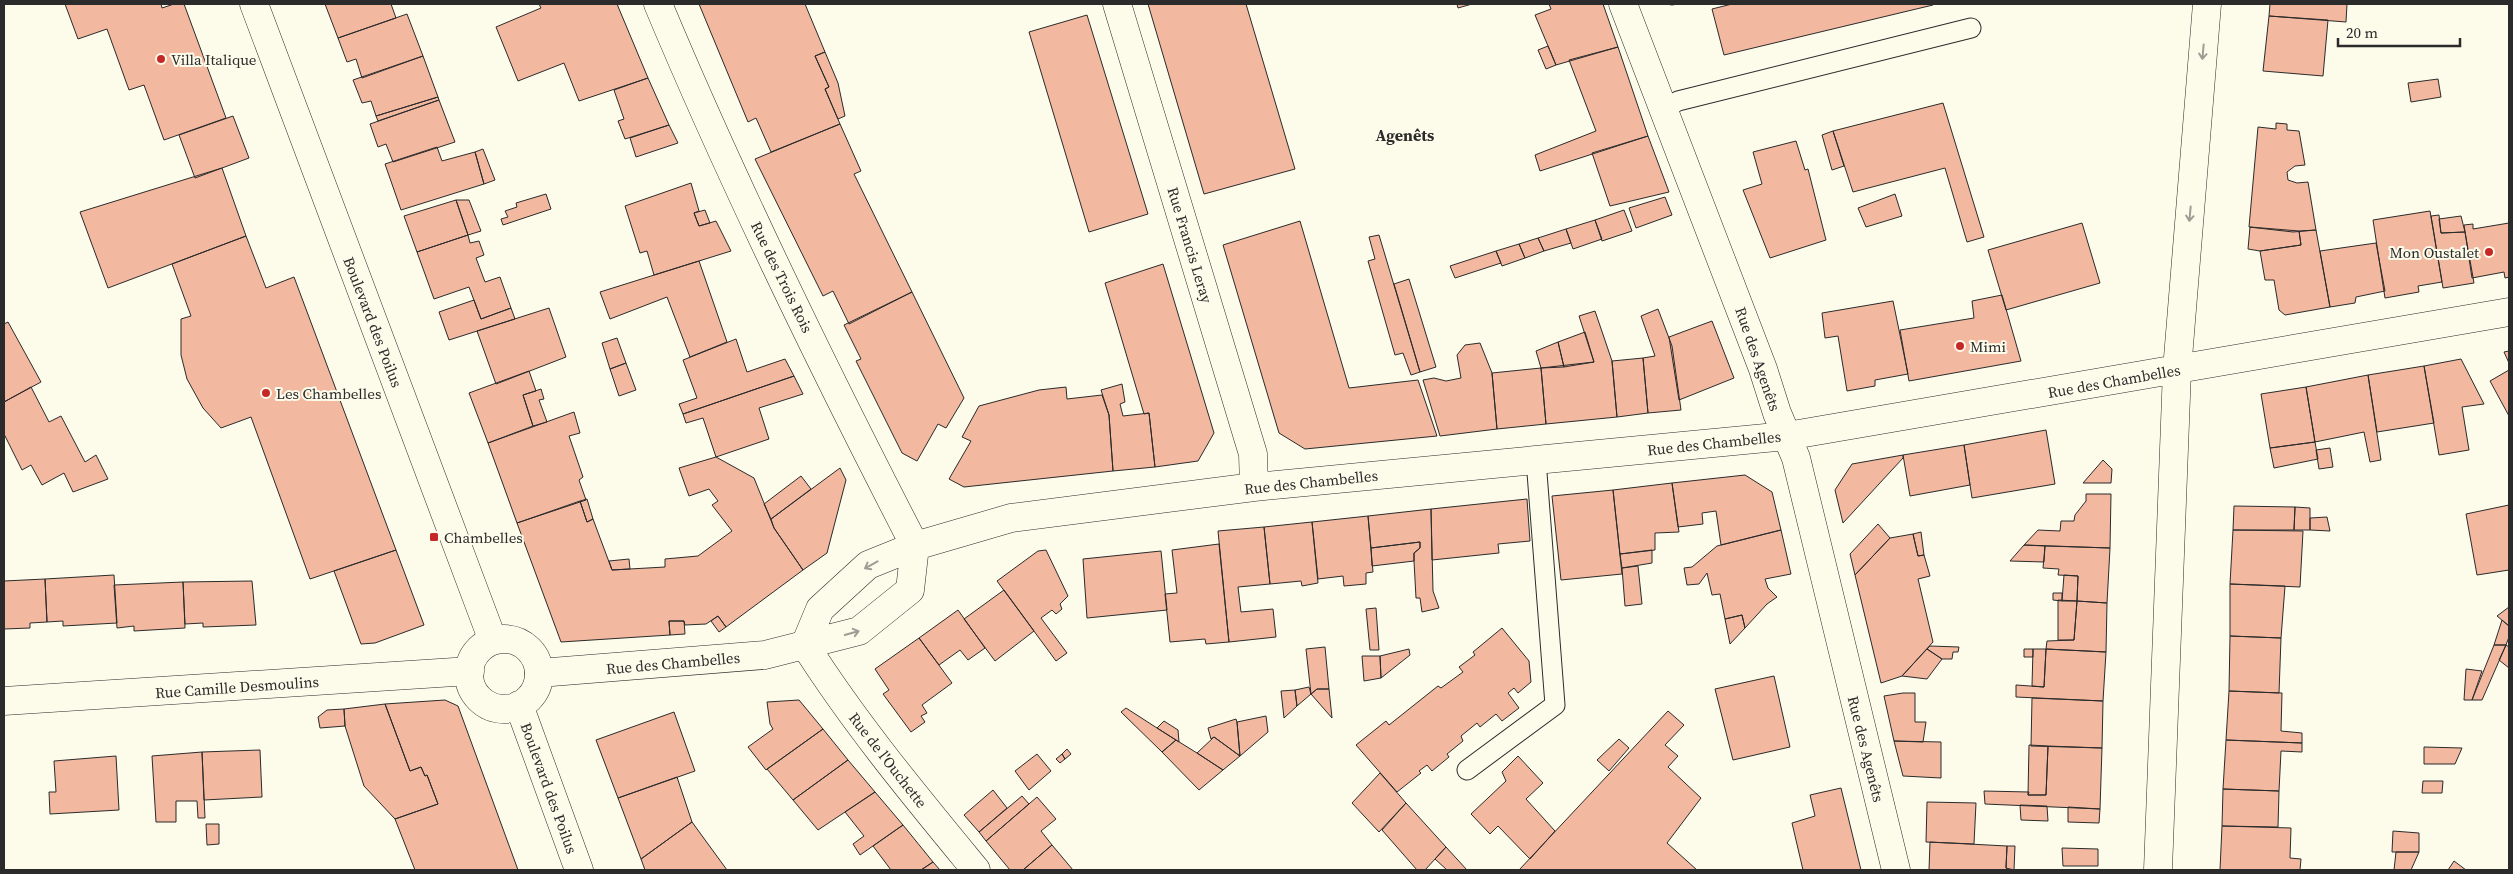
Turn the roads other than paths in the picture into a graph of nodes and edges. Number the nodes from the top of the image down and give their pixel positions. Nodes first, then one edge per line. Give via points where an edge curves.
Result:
1 (254, 4) edge
2 (658, 4) edge
3 (1117, 4) edge
4 (1623, 4) edge
5 (2207, 4) edge
6 (1971, 28) dead end
7 (1664, 109) junction
8 (2509, 312) edge
9 (2177, 370) junction
10 (1787, 436) junction
11 (1536, 460) junction
12 (1254, 488) junction
13 (916, 546) junction
14 (493, 641) junction
15 (805, 645) junction
16 (470, 672) junction
17 (539, 673) junction
18 (4, 701) edge
19 (519, 705) junction
20 (1467, 770) dead end
21 (579, 870) edge
22 (976, 870) edge
23 (1896, 870) edge
24 (2158, 870) edge

1 - 14 street, Boulevard des Poilus
2 - 13 street, Rue des Trois Rois via 711,132 882,483
3 - 12 street, Rue Francis Leray via 1253,454
4 - 7 street, Rue des Agenêts
5 -> 9 street
6 - 7 lane via 1678,101
7 - 10 street, Rue des Agenêts
8 - 9 street, Rue des Chambelles
9 - 10 street, Rue des Chambelles
9 - 24 street
10 - 11 street, Rue des Chambelles
10 - 23 street, Rue des Agenêts via 1802,481
11 - 12 street, Rue des Chambelles
11 - 20 lane via 1555,706
12 - 13 street, Rue des Chambelles via 1011,518
13 -> 15 street, Rue des Chambelles via 868,565 820,609
15 -> 13 street, Rue des Chambelles via 859,631 910,590
14 - 16 street via 474,656
14 - 17 street via 504,639 524,645 534,658
15 - 17 street, Rue des Chambelles via 765,655
15 - 22 street, Rue de l'Ouchette via 884,759
16 - 18 street, Rue Camille Desmoulins
16 - 19 street via 474,691 490,705 500,708
17 - 19 street via 534,692
19 - 21 street, Boulevard des Poilus

